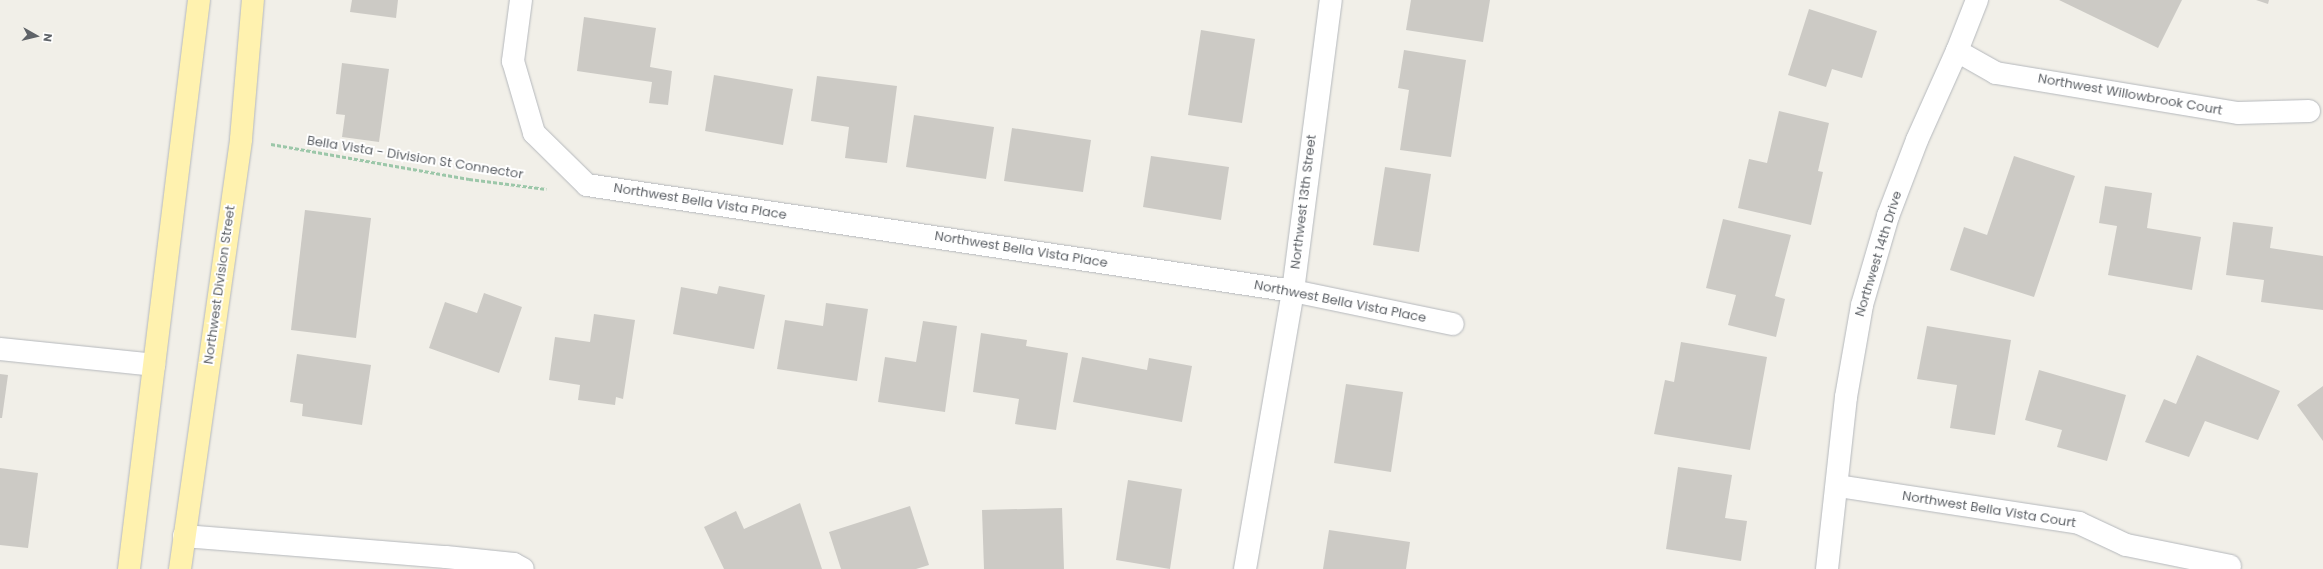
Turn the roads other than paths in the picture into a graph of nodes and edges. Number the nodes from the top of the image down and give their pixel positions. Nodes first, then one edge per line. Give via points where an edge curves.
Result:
1 (200, 0) edge
2 (253, 0) edge
3 (521, 0) edge
4 (1331, 0) edge
5 (1977, 0) edge
6 (1957, 51) junction
7 (2310, 111) dead end
8 (1293, 291) junction
9 (1453, 324) dead end
10 (0, 349) edge
11 (154, 365) junction
12 (1838, 486) junction
13 (184, 536) junction
14 (2230, 566) dead end
15 (129, 569) edge
16 (180, 569) edge
17 (524, 569) edge
18 (1245, 569) edge
19 (1828, 569) edge

1 - 11 main road
2 - 13 main road, Northwest Division Street via 241,139
3 - 8 street, Northwest Bella Vista Place via 513,61 534,133 587,185
4 - 8 street, Northwest 13th Street
5 - 6 street, Northwest 14th Drive
6 - 7 street, Northwest Willowbrook Court via 1996,73 2019,77 2238,113
6 - 12 street, Northwest 14th Drive via 1917,140 1888,216 1862,305 1846,397
8 - 9 street, Northwest Bella Vista Place
8 - 18 street, Northwest 13th Street
10 - 11 street
11 - 15 main road
12 - 14 street, Northwest Bella Vista Court via 2079,523 2126,545
12 - 19 street, Northwest 14th Drive via 1830,534
13 - 16 main road, Northwest Division Street
13 - 17 street via 454,558 514,564

